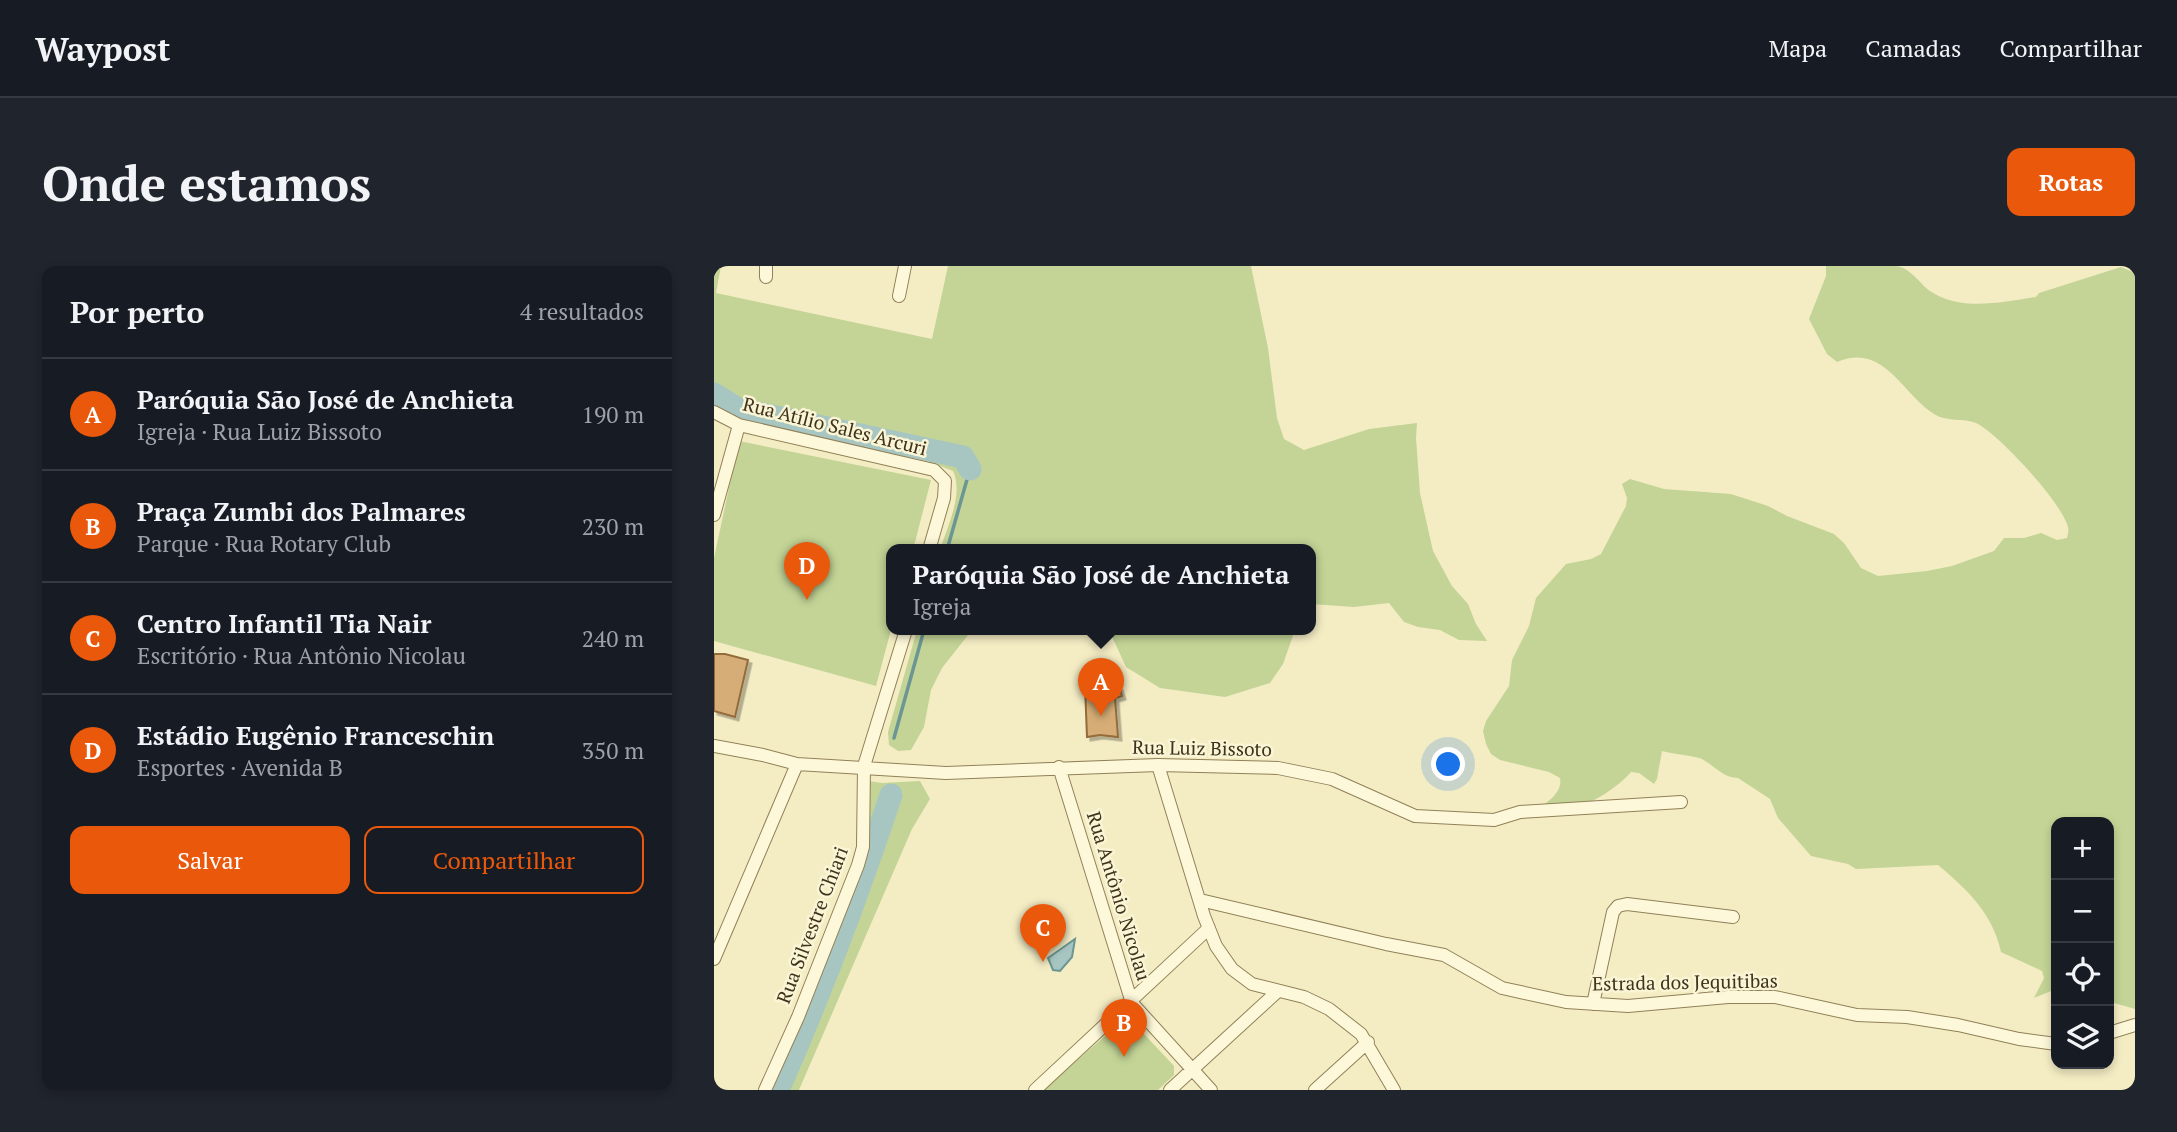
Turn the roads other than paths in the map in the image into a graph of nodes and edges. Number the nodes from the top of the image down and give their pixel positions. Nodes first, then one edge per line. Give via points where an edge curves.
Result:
1 (905, 266) edge
2 (899, 296) dead end
3 (714, 412) edge
4 (739, 425) junction
5 (716, 499) edge
6 (714, 515) edge
7 (931, 544) edge
8 (904, 635) edge
9 (714, 746) edge
10 (797, 764) junction
11 (1158, 765) junction
12 (864, 766) junction
13 (1059, 767) junction
14 (1681, 803) dead end
15 (1200, 900) junction
16 (1733, 917) dead end
17 (1209, 928) junction
18 (714, 959) edge
19 (1278, 991) junction
20 (1132, 1003) junction
21 (1593, 1004) junction
22 (2135, 1025) edge
23 (2114, 1031) edge
24 (1368, 1042) junction
25 (2051, 1044) edge
26 (1193, 1070) junction
27 (765, 1090) edge
28 (1035, 1090) edge
29 (1170, 1090) edge
30 (1211, 1090) edge
31 (1315, 1090) edge
32 (1394, 1090) edge

1 - 2 street
3 - 4 street, Rua Atílio Sales Arcuri
4 - 5 street
4 - 7 street, Rua Atílio Sales Arcuri via 934,470 946,481
5 - 6 street
8 - 12 street, Rua Silvestre Chiari
9 - 10 street, Rua Luiz Bissoto
10 - 12 street, Rua Luiz Bissoto
10 - 18 street
11 - 13 street, Rua Luiz Bissoto
11 - 14 street, Rua Luiz Bissoto via 1260,767 1332,779 1415,816 1494,820 1520,812
11 - 15 street
12 - 13 street, Rua Luiz Bissoto via 979,773
12 - 27 street, Rua Silvestre Chiari via 863,847 858,865
13 - 20 street, Rua Antônio Nicolau
15 - 17 street
15 - 21 street, Estrada dos Jequitibas via 1444,955 1502,988
16 - 21 street via 1618,906
17 - 19 street via 1232,969 1252,984
17 - 20 street
19 - 24 street via 1329,1009
19 - 26 street
20 - 26 street, Rua Antônio Nicolau
20 - 28 street
21 - 25 street, Estrada dos Jequitibas via 1775,997 1857,1015 1907,1017
22 - 23 street
24 - 31 street
24 - 32 street
26 - 29 street
26 - 30 street, Rua Antônio Nicolau

